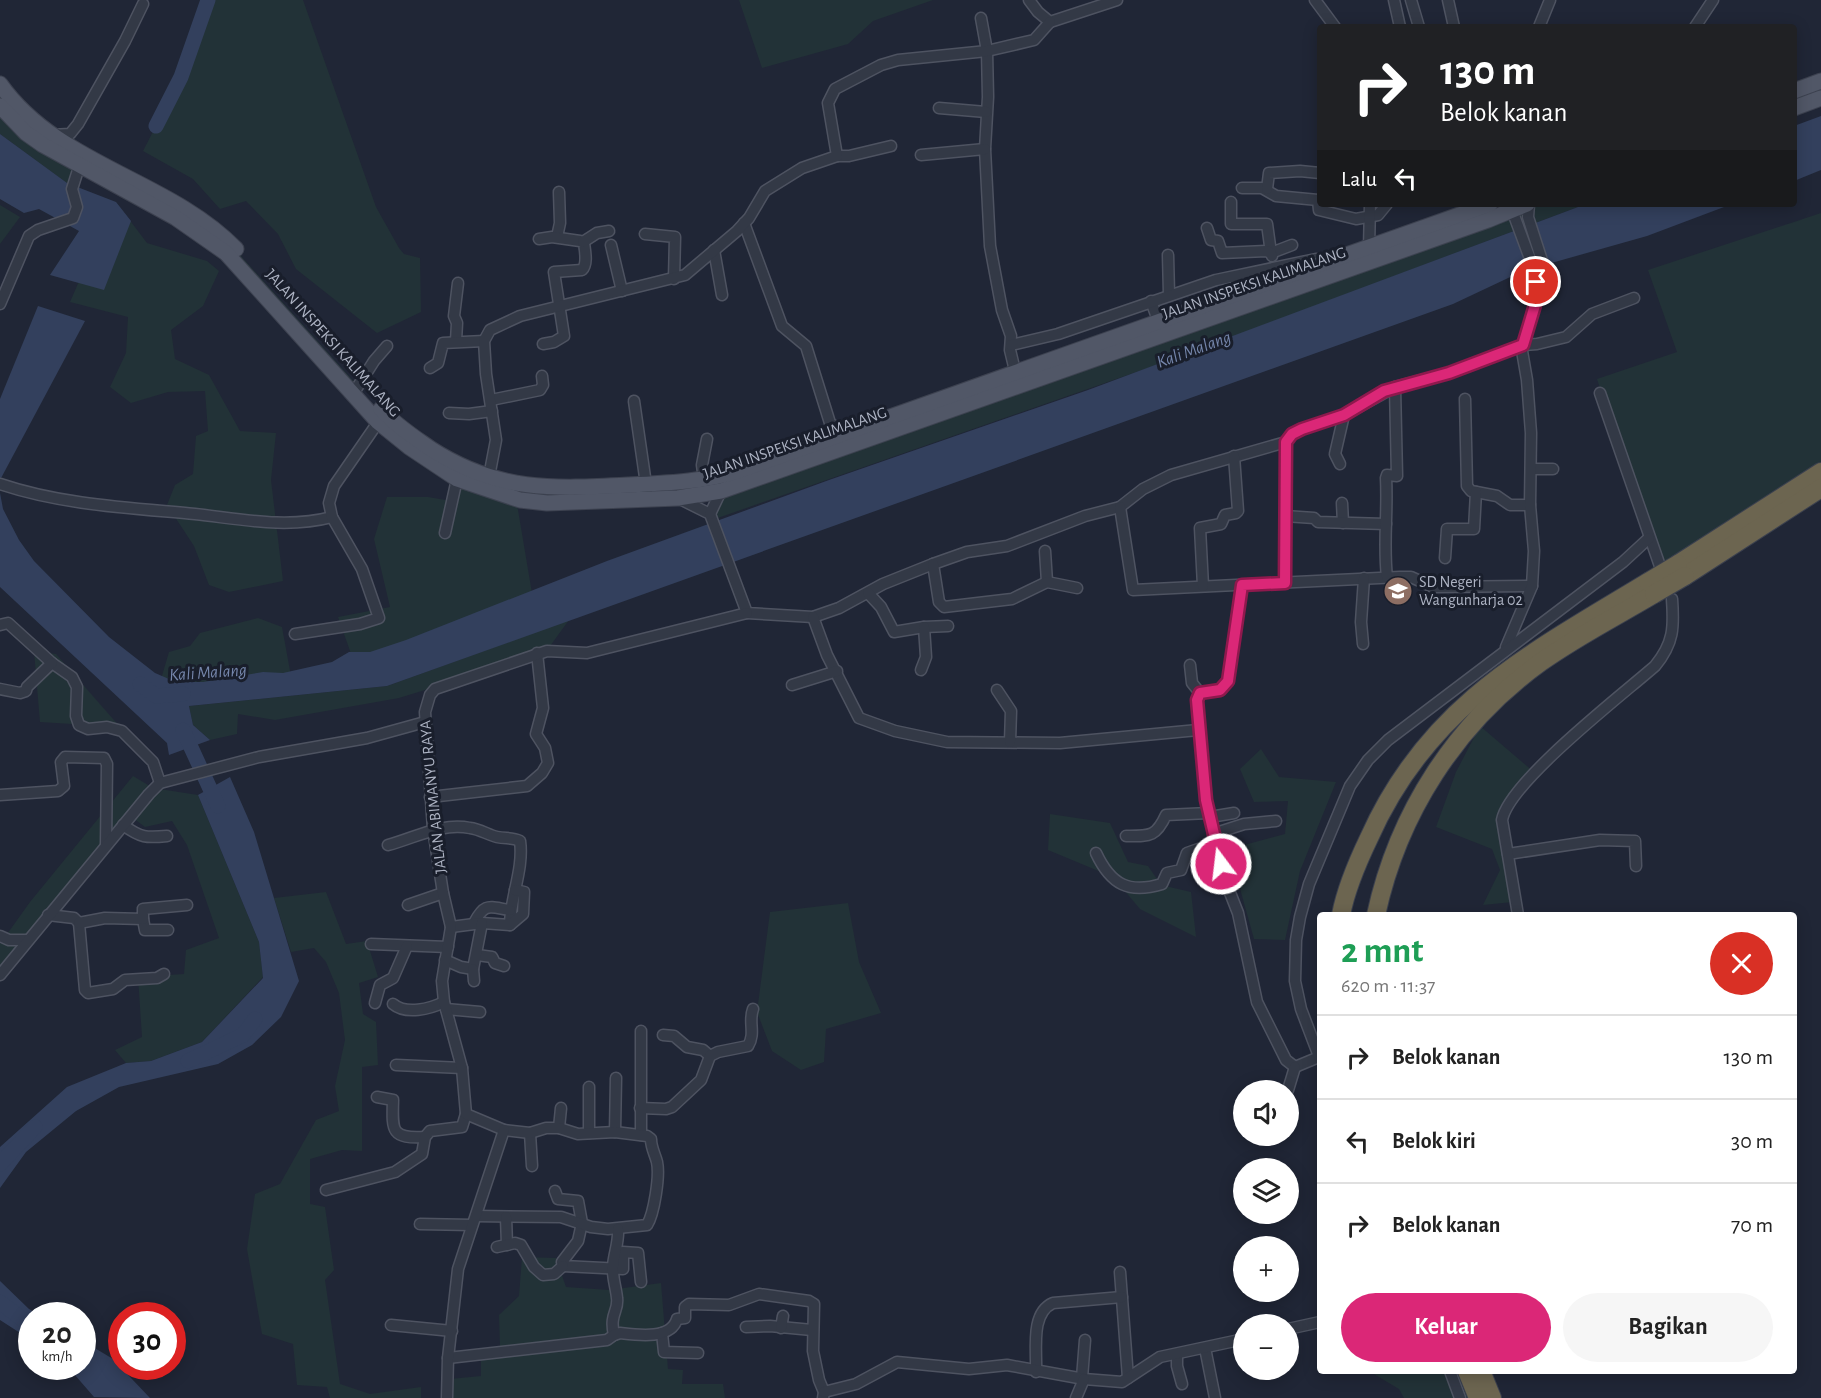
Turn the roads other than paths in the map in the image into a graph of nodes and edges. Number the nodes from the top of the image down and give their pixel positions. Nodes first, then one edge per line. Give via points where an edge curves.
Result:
1 (1029, 0) edge
2 (1117, 0) edge
3 (1315, 0) edge
4 (1394, 0) edge
5 (1411, 0) edge
6 (1448, 0) edge
7 (1550, 0) edge
8 (1713, 0) edge
9 (143, 4) dead end
10 (981, 18) dead end
11 (1050, 22) junction
12 (1333, 24) edge
13 (1399, 24) edge
14 (1418, 24) edge
15 (1453, 24) edge
16 (1540, 24) edge
17 (1697, 24) edge
18 (987, 51) junction
19 (1821, 81) edge
20 (1797, 90) edge
21 (2, 95) edge
22 (1821, 98) edge
23 (1797, 107) edge
24 (939, 108) dead end
25 (986, 112) junction
26 (51, 135) junction
27 (891, 146) dead end
28 (985, 149) junction
29 (921, 155) dead end
30 (837, 156) junction
31 (87, 166) junction
32 (1317, 173) edge
33 (1242, 188) dead end
34 (1267, 189) junction
35 (559, 192) dead end
36 (1317, 200) edge
37 (1232, 202) dead end
38 (1319, 207) edge
39 (1370, 207) edge
40 (1385, 207) edge
41 (1481, 207) edge
42 (1528, 208) edge
43 (1513, 215) junction
44 (1370, 218) junction
45 (744, 223) junction
46 (1207, 228) dead end
47 (609, 231) dead end
48 (645, 234) dead end
49 (557, 237) junction
50 (539, 239) dead end
51 (583, 242) junction
52 (1370, 244) junction
53 (611, 245) dead end
54 (1292, 245) dead end
55 (714, 250) junction
56 (1271, 253) junction
57 (1168, 255) dead end
58 (1276, 268) junction
59 (1541, 274) junction
60 (1243, 276) junction
61 (674, 279) junction
62 (458, 283) dead end
63 (622, 291) junction
64 (1248, 291) junction
65 (1169, 294) junction
66 (722, 295) dead end
67 (1634, 298) dead end
68 (1151, 301) junction
69 (0, 304) edge
70 (558, 305) junction
71 (1159, 323) junction
72 (456, 341) junction
73 (484, 341) junction
74 (543, 344) dead end
75 (1011, 345) junction
76 (1523, 345) junction
77 (387, 346) dead end
78 (430, 368) dead end
79 (543, 376) dead end
80 (1017, 379) junction
81 (1395, 387) junction
82 (355, 390) junction
83 (1600, 393) dead end
84 (1465, 399) dead end
85 (634, 401) dead end
86 (491, 406) junction
87 (449, 413) dead end
88 (1344, 415) junction
89 (381, 417) junction
90 (867, 432) junction
91 (844, 434) junction
92 (707, 439) dead end
93 (1286, 442) junction
94 (1234, 456) junction
95 (1340, 464) dead end
96 (1531, 469) junction
97 (1553, 469) dead end
98 (1821, 472) edge
99 (457, 479) junction
100 (488, 484) junction
101 (646, 484) junction
102 (4, 485) edge
103 (711, 488) junction
104 (1821, 488) edge
105 (1476, 492) junction
106 (567, 496) junction
107 (678, 498) junction
108 (648, 500) junction
109 (1342, 503) dead end
110 (1530, 505) junction
111 (1120, 507) junction
112 (1285, 516) junction
113 (332, 517) junction
114 (711, 518) junction
115 (1343, 523) junction
116 (1386, 524) junction
117 (445, 533) dead end
118 (1649, 538) junction
119 (1045, 551) dead end
120 (1446, 558) dead end
121 (933, 564) junction
122 (1388, 577) junction
123 (1665, 577) junction
124 (1364, 578) junction
125 (1047, 582) junction
126 (1285, 583) junction
127 (1242, 585) junction
128 (1203, 586) junction
129 (1532, 586) junction
130 (1077, 588) dead end
131 (868, 593) junction
132 (1672, 599) dead end
133 (747, 613) junction
134 (813, 617) junction
135 (1519, 620) junction
136 (0, 625) edge
137 (948, 626) dead end
138 (924, 627) junction
139 (1533, 629) junction
140 (295, 634) dead end
141 (1363, 644) dead end
142 (1505, 650) junction
143 (537, 653) junction
144 (52, 663) junction
145 (1190, 665) dead end
146 (921, 670) dead end
147 (837, 671) junction
148 (792, 685) dead end
149 (0, 689) edge
150 (997, 690) dead end
151 (1200, 693) junction
152 (425, 722) junction
153 (1198, 730) junction
154 (1010, 742) junction
155 (164, 782) junction
156 (0, 795) edge
157 (430, 797) junction
158 (1234, 813) dead end
159 (1209, 815) junction
160 (1276, 820) dead end
161 (123, 825) junction
162 (433, 829) junction
163 (167, 836) dead end
164 (1126, 836) dead end
165 (1214, 838) junction
166 (106, 845) junction
167 (388, 845) dead end
168 (1096, 853) dead end
169 (1508, 855) junction
170 (1636, 866) dead end
171 (516, 890) junction
172 (443, 893) junction
173 (188, 905) dead end
174 (408, 905) dead end
175 (510, 910) junction
176 (1342, 912) edge
177 (1377, 912) edge
178 (1518, 912) edge
179 (48, 915) junction
180 (143, 919) junction
181 (79, 923) junction
182 (478, 923) junction
183 (510, 925) junction
184 (452, 927) junction
185 (168, 930) dead end
186 (0, 936) edge
187 (28, 940) junction
188 (371, 944) dead end
189 (407, 946) junction
190 (448, 947) junction
191 (477, 955) junction
192 (445, 960) junction
193 (504, 966) dead end
194 (473, 969) junction
195 (164, 974) dead end
196 (0, 975) edge
197 (474, 981) dead end
198 (375, 1003) dead end
199 (393, 1004) dead end
200 (445, 1006) junction
201 (753, 1009) dead end
202 (480, 1012) dead end
203 (641, 1031) dead end
204 (663, 1035) dead end
205 (1317, 1053) edge
206 (710, 1056) junction
207 (1317, 1059) edge
208 (396, 1065) dead end
209 (1295, 1067) junction
210 (462, 1068) junction
211 (616, 1078) dead end
212 (1291, 1080) edge
213 (590, 1087) dead end
214 (377, 1097) dead end
215 (561, 1108) dead end
216 (640, 1108) junction
217 (466, 1114) junction
218 (559, 1128) junction
219 (504, 1130) junction
220 (615, 1132) junction
221 (530, 1133) junction
222 (589, 1133) junction
223 (641, 1135) junction
224 (425, 1137) junction
225 (532, 1166) dead end
226 (326, 1190) dead end
227 (555, 1191) dead end
228 (506, 1217) junction
229 (474, 1220) junction
230 (582, 1223) junction
231 (420, 1224) dead end
232 (618, 1229) junction
233 (563, 1266) junction
234 (612, 1267) junction
235 (1120, 1272) dead end
236 (641, 1282) dead end
237 (1122, 1298) junction
238 (783, 1316) dead end
239 (1317, 1323) edge
240 (391, 1326) dead end
241 (746, 1327) dead end
242 (1299, 1327) edge
243 (781, 1328) junction
244 (813, 1330) junction
245 (452, 1331) junction
246 (663, 1333) junction
247 (614, 1335) junction
248 (1085, 1340) dead end
249 (1233, 1342) edge
250 (1205, 1348) junction
251 (698, 1353) dead end
252 (1177, 1354) junction
253 (448, 1358) junction
254 (1036, 1372) junction
255 (1451, 1374) edge
256 (1468, 1374) edge
257 (1482, 1374) edge
258 (1083, 1378) junction
259 (1128, 1378) junction
260 (1182, 1384) dead end
261 (823, 1395) edge
262 (447, 1398) edge
263 (1076, 1398) edge
264 (1215, 1398) edge
265 (1460, 1398) edge
266 (1478, 1398) edge
267 (1492, 1398) edge

1 - 11 street
2 - 11 street
3 - 12 street
4 - 13 street
5 - 14 street
6 - 15 street
7 - 16 street
8 - 17 street
9 - 26 street via 78,124 70,134
10 - 18 street
11 - 18 street via 1034,40
18 - 25 street
18 - 30 street via 898,60 836,89 828,103
19 - 20 main road
21 - 26 main road, JALAN INSPEKSI KALIMALANG
21 - 31 main road, JALAN INSPEKSI KALIMALANG via 26,133
22 - 23 main road
24 - 25 street
25 - 28 street
26 - 31 main road, JALAN INSPEKSI KALIMALANG
27 - 30 street
28 - 29 street
28 - 75 street via 990,246
30 - 45 street via 802,168 765,191
31 - 69 street via 72,189 77,207 70,221 29,236
31 - 82 main road, JALAN INSPEKSI KALIMALANG via 154,199 226,253
32 - 34 street via 1269,172
33 - 34 street
34 - 36 street via 1276,196
35 - 49 street
37 - 56 street via 1231,224 1267,224
38 - 44 street via 1341,217
39 - 44 street
40 - 44 street
41 - 52 main road, JALAN INSPEKSI KALIMALANG
42 - 43 main road, JALAN INSPEKSI KALIMALANG
42 - 59 street
43 - 59 street
43 - 80 main road, JALAN INSPEKSI KALIMALANG
44 - 52 street
45 - 55 street
45 - 91 street via 782,326 806,346 830,423
46 - 56 street via 1222,253
47 - 51 street via 597,232
48 - 61 street via 675,237
49 - 50 street
49 - 51 street
51 - 70 street via 584,269 554,272
52 - 58 street
52 - 64 main road, JALAN INSPEKSI KALIMALANG
53 - 63 street
54 - 56 street
55 - 61 street via 685,275
55 - 66 street
56 - 58 street
57 - 65 street
58 - 60 street
59 - 76 street
60 - 64 street
60 - 65 street
61 - 63 street
62 - 72 street
63 - 70 street
64 - 71 main road, JALAN INSPEKSI KALIMALANG
65 - 68 street
67 - 76 street via 1592,314 1566,337
68 - 71 street
68 - 75 street via 1058,334
70 - 73 street via 504,322 490,330
70 - 74 street via 564,336
71 - 80 main road, JALAN INSPEKSI KALIMALANG
72 - 73 street
72 - 78 street via 442,344 438,363
73 - 86 street
75 - 80 street
76 - 81 street via 1449,373
76 - 96 street
77 - 82 street
79 - 86 street via 540,390
80 - 90 main road, JALAN INSPEKSI KALIMALANG
81 - 88 street
81 - 116 street via 1397,476 1386,476
82 - 89 main road, JALAN INSPEKSI KALIMALANG
83 - 118 street
84 - 105 street via 1467,486
85 - 101 street
86 - 87 street via 469,414
86 - 100 street via 496,440
88 - 93 street via 1302,429
88 - 95 street via 1335,454
89 - 99 main road, JALAN INSPEKSI KALIMALANG via 409,447
89 - 100 main road, JALAN INSPEKSI KALIMALANG
89 - 113 street via 331,492
90 - 91 main road, JALAN INSPEKSI KALIMALANG
90 - 103 main road, JALAN INSPEKSI KALIMALANG
91 - 103 main road, JALAN INSPEKSI KALIMALANG via 738,471
92 - 103 street via 702,459
93 - 94 street
93 - 112 street
94 - 111 street via 1160,479
94 - 128 street via 1238,511 1225,515 1221,524 1200,528
96 - 97 street
96 - 110 street
98 - 123 highway
99 - 100 main road, JALAN INSPEKSI KALIMALANG
99 - 117 street
100 - 106 main road, JALAN INSPEKSI KALIMALANG via 520,500
101 - 103 main road, JALAN INSPEKSI KALIMALANG
101 - 106 main road, JALAN INSPEKSI KALIMALANG
101 - 108 street
102 - 113 street via 119,507 270,523 305,523
103 - 107 main road, JALAN INSPEKSI KALIMALANG
103 - 114 street
104 - 123 highway
105 - 110 street via 1497,496 1510,505
105 - 120 street via 1474,529 1447,529
106 - 108 main road, JALAN INSPEKSI KALIMALANG
107 - 108 main road, JALAN INSPEKSI KALIMALANG
107 - 114 street
109 - 115 street
110 - 129 street
111 - 121 street via 1007,546 967,552
111 - 128 street via 1133,590
112 - 115 street
112 - 126 street
113 - 140 street via 362,569 379,618
114 - 133 street
115 - 116 street
116 - 122 street
118 - 123 street
118 - 139 street
119 - 125 street
121 - 125 street via 939,602 944,607 1012,599
121 - 131 street
122 - 124 street
122 - 129 street via 1411,577 1433,587
123 - 176 highway via 1535,650 1444,723 1406,770 1380,813 1350,881
123 - 177 highway via 1542,661 1508,688 1463,734 1429,781 1405,825 1387,869
124 - 126 street
124 - 141 street
125 - 130 street
126 - 127 street
127 - 128 street
127 - 151 street via 1228,681 1220,690
129 - 135 street
131 - 134 street
131 - 138 street via 881,607 894,632
132 - 169 street via 1671,642 1655,666 1555,752 1503,812
133 - 134 street, JALAN ABIMANYU RAYA
133 - 143 street, JALAN ABIMANYU RAYA via 587,653
134 - 147 street
135 - 139 street
135 - 142 street
136 - 144 street via 8,623
137 - 138 street
138 - 146 street via 926,657
139 - 142 street
142 - 205 street via 1388,740 1350,786 1334,819 1309,884 1294,961 1301,1009
143 - 152 street, JALAN ABIMANYU RAYA via 435,689 426,703
143 - 157 street via 543,708 536,734 545,747 548,763 542,773 527,786
144 - 149 street via 26,691
144 - 155 street via 67,671 75,683 80,725 122,731 153,762
145 - 151 street via 1192,682
147 - 148 street
147 - 154 street via 859,718 876,725 947,742
150 - 154 street via 1011,711
151 - 153 street
152 - 155 street via 367,738 259,757
152 - 157 street, JALAN ABIMANYU RAYA
153 - 154 street via 1093,741
153 - 159 street
155 - 161 street
156 - 166 street via 58,791 64,786 61,762 65,757 104,758
157 - 162 street, JALAN ABIMANYU RAYA
158 - 159 street
159 - 164 street via 1166,815 1154,833
159 - 165 street
160 - 165 street via 1236,826
161 - 163 street via 146,838
161 - 166 street
162 - 167 street
162 - 171 street via 469,827 520,841
162 - 172 street, JALAN ABIMANYU RAYA
165 - 168 street via 1187,853 1181,870 1167,873 1162,884 1150,888 1134,889 1112,878
165 - 209 street via 1238,913 1257,1002 1282,1052
166 - 179 street
169 - 170 street via 1600,840 1635,841
169 - 178 street
171 - 175 street
171 - 183 street via 524,892 523,914
172 - 174 street
172 - 184 street, JALAN ABIMANYU RAYA
173 - 180 street via 143,909
175 - 182 street via 489,906 483,909
175 - 183 street
179 - 181 street via 74,918
179 - 187 street
180 - 181 street via 105,918
180 - 185 street via 145,930
181 - 195 street via 86,992 113,989 125,980
182 - 183 street
182 - 184 street
182 - 191 street
184 - 190 street, JALAN ABIMANYU RAYA
186 - 187 street
187 - 196 street
188 - 189 street
189 - 190 street
189 - 198 street via 393,978 380,985
190 - 192 street, JALAN ABIMANYU RAYA
191 - 193 street via 492,957
191 - 194 street
192 - 194 street
192 - 200 street, JALAN ABIMANYU RAYA
194 - 197 street
199 - 200 street via 404,1010
200 - 202 street
200 - 210 street, JALAN ABIMANYU RAYA
201 - 206 street via 753,1033 748,1046
203 - 216 street
204 - 206 street via 674,1036 687,1047 703,1050
206 - 216 street via 701,1080 677,1103 666,1109
207 - 209 street
208 - 210 street
209 - 212 street
210 - 217 street, JALAN ABIMANYU RAYA
211 - 220 street
213 - 222 street
214 - 224 street via 393,1100 393,1128 398,1134 405,1138
215 - 218 street
216 - 223 street
217 - 219 street
217 - 224 street via 462,1127 430,1131
218 - 221 street
218 - 222 street
219 - 221 street
219 - 229 street
220 - 222 street
220 - 223 street
221 - 225 street
223 - 232 street via 651,1139 657,1164 650,1220 646,1225
224 - 226 street via 422,1154 405,1167
227 - 230 street via 558,1199 578,1201
228 - 229 street
228 - 230 street via 556,1217
228 - 233 street via 502,1246 521,1245 543,1275 554,1274
229 - 231 street
229 - 245 street via 458,1269
230 - 232 street
230 - 233 street via 578,1241 567,1253
232 - 234 street via 619,1242
233 - 234 street
234 - 236 street via 622,1269 623,1252 638,1253
234 - 247 street via 618,1300 611,1320
235 - 237 street
237 - 254 street via 1046,1306 1038,1320
237 - 259 street
238 - 243 street
239 - 242 street
240 - 245 street
241 - 243 street
243 - 244 street
244 - 246 street via 812,1302 759,1293 729,1305 689,1304 685,1307 685,1318 677,1319 672,1329
244 - 261 street
245 - 253 street
246 - 247 street
246 - 251 street via 664,1352
247 - 253 street via 607,1340
248 - 258 street
249 - 250 street
250 - 252 street
250 - 264 street
252 - 259 street via 1160,1357
252 - 260 street
253 - 262 street
254 - 258 street
254 - 261 street via 1007,1365 969,1369 897,1362 856,1384
255 - 265 street
256 - 266 highway
257 - 267 highway
258 - 259 street via 1112,1383
258 - 263 street

